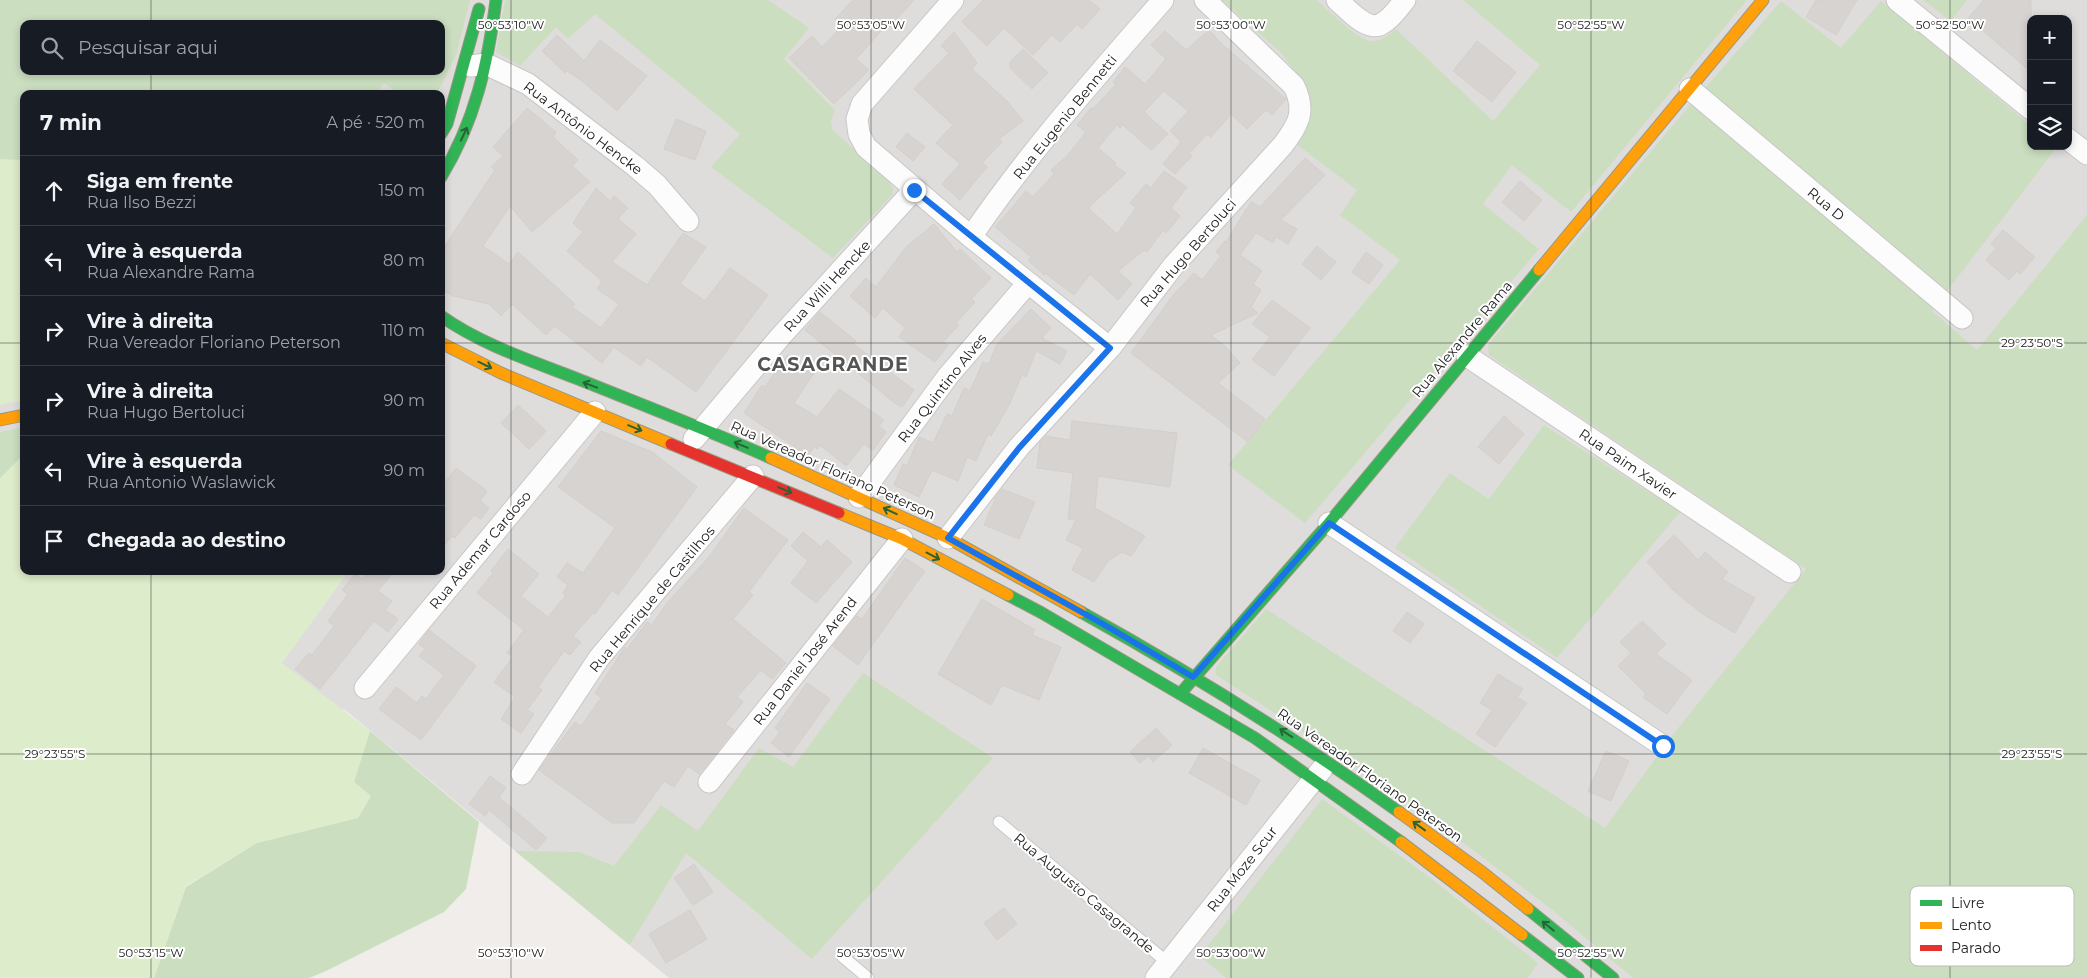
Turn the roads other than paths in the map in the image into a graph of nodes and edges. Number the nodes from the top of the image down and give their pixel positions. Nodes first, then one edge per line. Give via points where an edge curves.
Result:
1 (481, 0) edge
2 (496, 0) edge
3 (953, 0) edge
4 (1163, 0) edge
5 (1206, 0) edge
6 (1337, 0) edge
7 (1405, 0) edge
8 (1763, 0) edge
9 (1897, 0) edge
10 (486, 64) junction
11 (463, 67) junction
12 (1690, 89) junction
13 (2027, 106) edge
14 (445, 127) edge
15 (2072, 142) edge
16 (2087, 154) edge
17 (445, 172) edge
18 (914, 190) junction
19 (688, 221) dead end
20 (971, 237) junction
21 (1028, 283) junction
22 (1962, 318) dead end
23 (445, 319) edge
24 (445, 345) edge
25 (1110, 348) junction
26 (1467, 356) junction
27 (594, 412) junction
28 (20, 416) edge
29 (0, 420) edge
30 (702, 428) junction
31 (687, 450) junction
32 (752, 476) junction
33 (859, 497) junction
34 (1329, 523) junction
35 (948, 538) junction
36 (902, 539) junction
37 (1790, 572) dead end
38 (1193, 677) junction
39 (365, 688) dead end
40 (1180, 694) junction
41 (1663, 746) dead end
42 (1328, 760) junction
43 (522, 774) dead end
44 (1314, 780) junction
45 (709, 782) dead end
46 (999, 822) dead end
47 (844, 957) dead end
48 (1162, 970) edge
49 (868, 978) edge
50 (1578, 978) edge
51 (1613, 978) edge

1 - 11 main road
2 - 10 main road
3 - 18 street via 862,104 857,119 859,134 866,147
4 - 20 street, Rua Eugenio Bennetti via 1067,110
5 - 25 street, Rua Hugo Bertoluci via 1294,86 1300,100 1299,116 1289,138 1174,265
6 - 7 street via 1365,24 1373,26 1383,24
8 - 12 main road, Rua Alexandre Rama
9 - 13 street
10 - 11 street
17 -> 10 main road via 469,124
10 - 19 street, Rua Antônio Hencke via 528,84 635,166 657,185
11 - 14 main road
12 - 22 street, Rua D
12 - 26 main road, Rua Alexandre Rama
15 - 16 street
18 - 20 street
18 - 30 street, Rua Willi Hencke
20 - 21 street
21 - 25 street
21 - 33 street, Rua Quintino Alves via 948,376
30 -> 23 main road, Rua Vereador Floriano Peterson via 497,348
24 -> 27 main road via 501,373
25 - 35 street, Rua Hugo Bertoluci via 1019,448
26 - 34 main road, Rua Alexandre Rama
26 - 37 street, Rua Paim Xavier
27 -> 31 main road
27 - 39 street, Rua Ademar Cardoso
28 - 29 main road
30 - 31 street, Rua Willi Hencke
33 -> 30 main road, Rua Vereador Floriano Peterson
31 - 32 main road
32 -> 36 main road
32 - 43 street, Rua Henrique de Castilhos via 599,658
35 -> 33 main road, Rua Vereador Floriano Peterson
34 - 38 main road, Rua Alexandre Rama
34 - 41 street
35 - 38 main road, Rua Vereador Floriano Peterson
36 -> 40 main road via 1042,614
36 - 45 street, Rua Daniel José Arend
38 - 40 main road, Rua Alexandre Rama
42 -> 38 main road, Rua Vereador Floriano Peterson
40 - 44 main road via 1255,738
42 - 44 street, Rua Moze Scur
51 -> 42 main road, Rua Vereador Floriano Peterson via 1482,872
44 - 48 street, Rua Moze Scur
44 - 50 main road via 1428,860
46 - 48 lane, Rua Augusto Casagrande
47 - 49 lane

